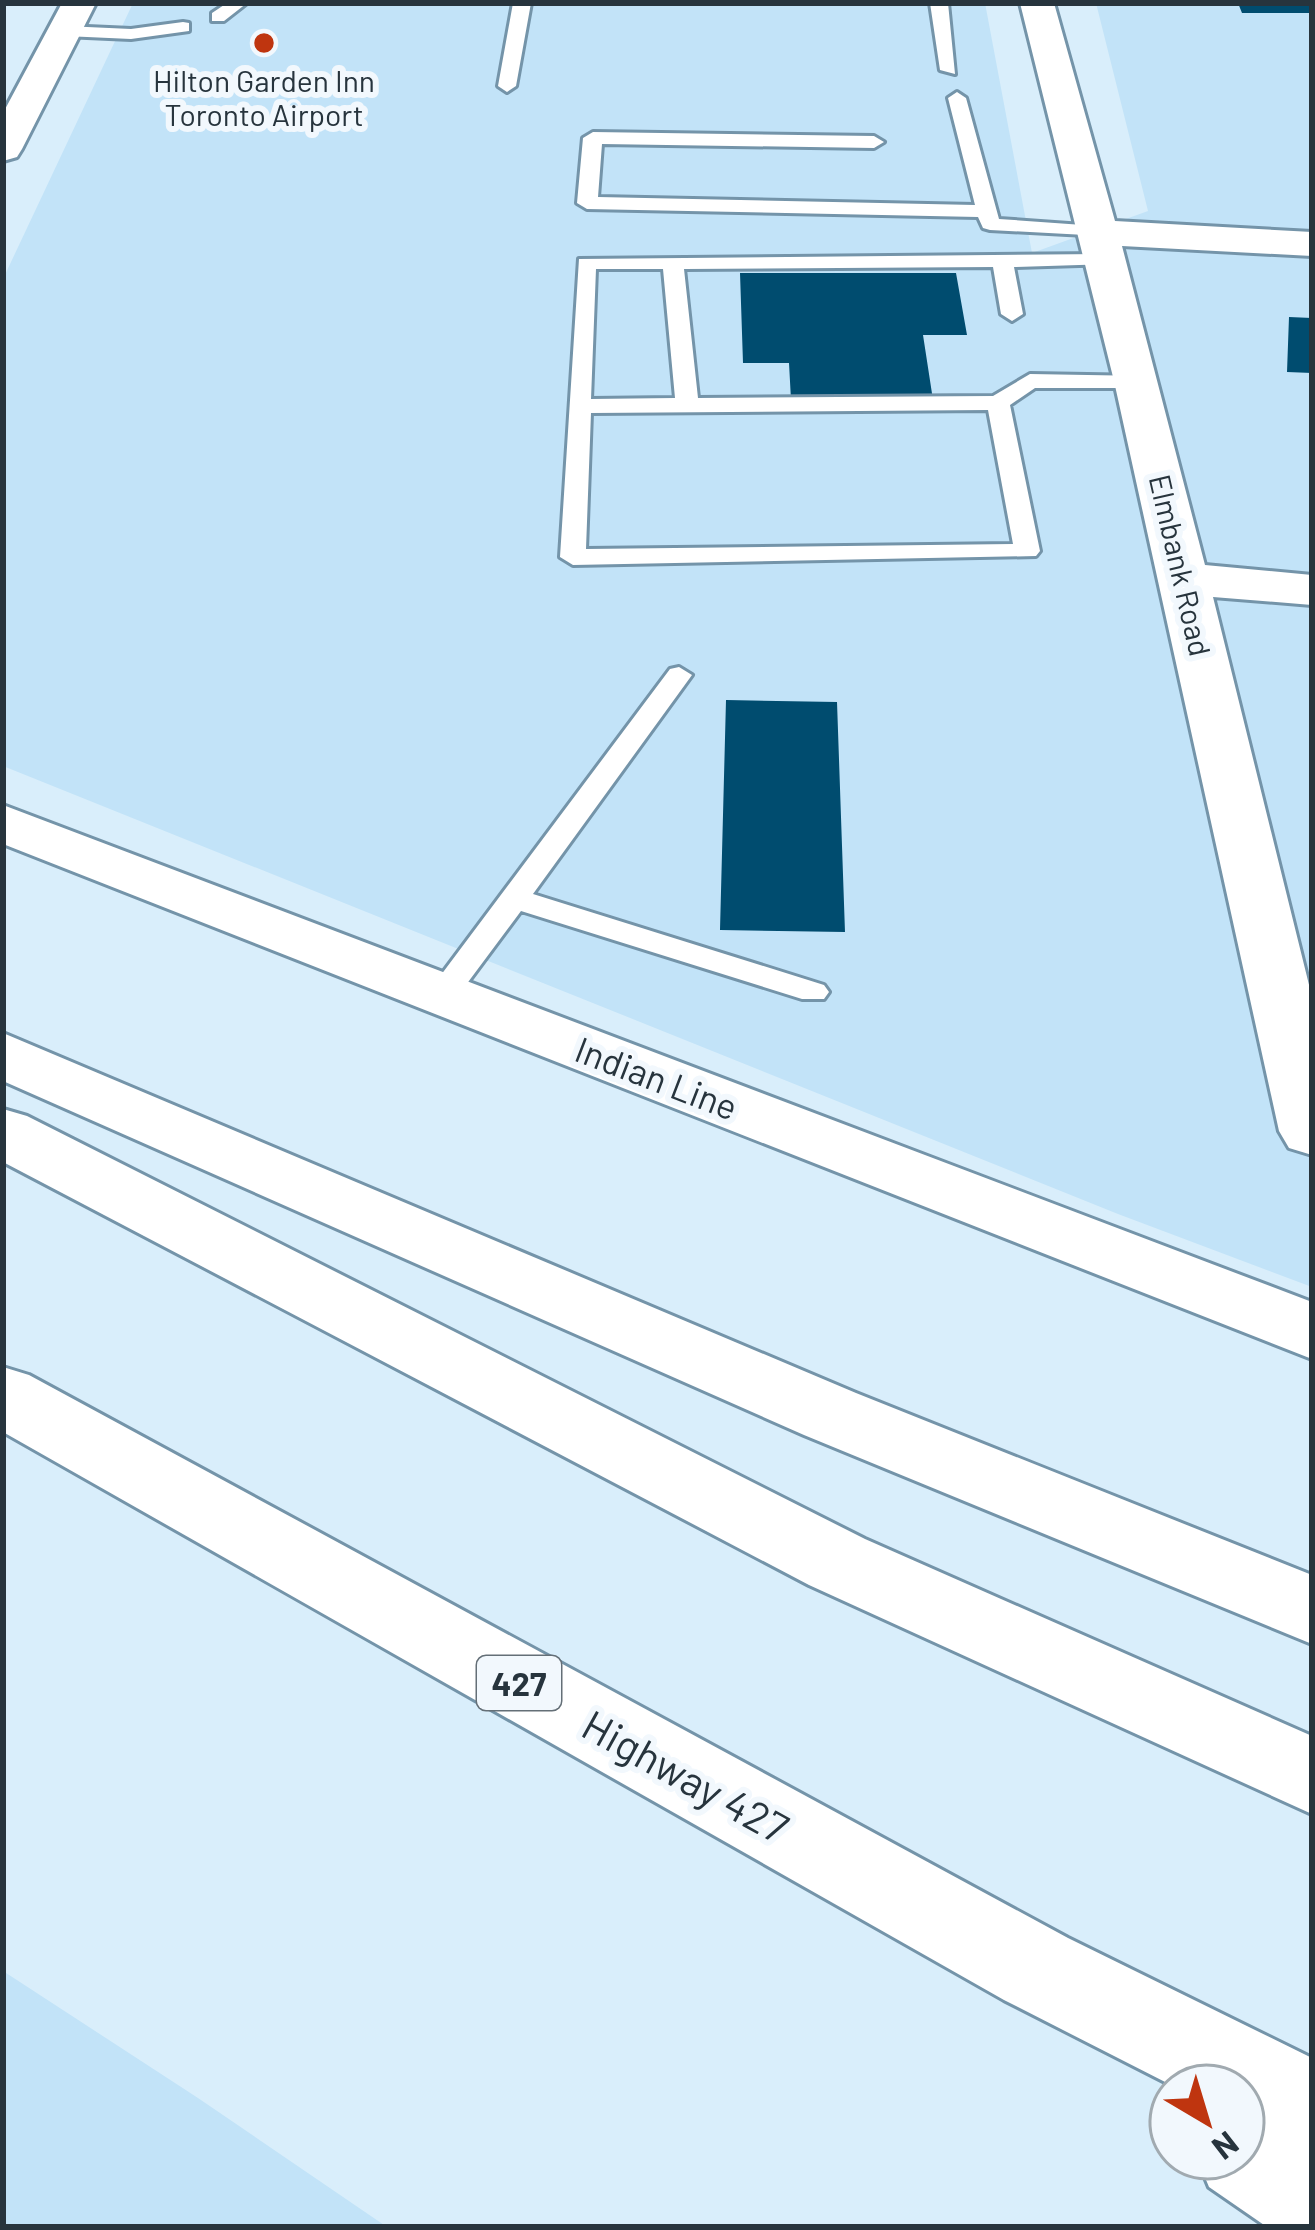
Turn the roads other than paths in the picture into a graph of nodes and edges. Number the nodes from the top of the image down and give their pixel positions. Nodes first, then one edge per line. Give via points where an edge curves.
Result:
1 (238, 3) edge
2 (523, 3) edge
3 (939, 3) edge
4 (1037, 3) edge
5 (72, 17) edge
6 (218, 17) dead end
7 (183, 27) dead end
8 (950, 70) dead end
9 (507, 86) dead end
10 (957, 98) dead end
11 (6, 136) edge
12 (874, 142) dead end
13 (987, 211) junction
14 (1312, 244) edge
15 (1101, 246) junction
16 (1003, 261) junction
17 (673, 263) junction
18 (1012, 314) dead end
19 (1136, 381) junction
20 (998, 403) junction
21 (687, 404) junction
22 (584, 406) junction
23 (1185, 579) junction
24 (1312, 590) edge
25 (679, 675) dead end
26 (3, 823) edge
27 (513, 898) junction
28 (813, 992) dead end
29 (442, 994) junction
30 (3, 1054) edge
31 (1312, 1131) edge
32 (3, 1133) edge
33 (1312, 1331) edge
34 (3, 1396) edge
35 (1312, 1610) edge
36 (1312, 1776) edge
37 (1036, 1969) junction
38 (1147, 2068) edge
39 (1312, 2107) edge
40 (1267, 2169) edge
41 (1312, 2200) edge

1 - 6 lane
2 - 9 lane
3 - 8 lane
4 - 15 main road, Elmbank Road
5 - 7 lane via 131,34
5 - 11 main road
10 - 13 lane
12 - 13 lane via 593,138 587,203
13 - 15 lane via 990,224
14 - 15 main road
15 - 16 lane
15 - 19 main road, Elmbank Road
16 - 17 lane
16 - 18 lane
17 - 21 lane
17 - 22 lane via 586,263
19 - 20 lane via 1030,381
19 - 23 main road, Elmbank Road
20 - 21 lane
20 - 22 lane via 1027,551 573,557
21 - 22 lane
23 - 24 main road
23 - 31 main road, Elmbank Road
25 - 27 lane
26 - 29 main road, Indian Line
27 - 28 lane
27 - 29 lane
29 - 33 main road, Indian Line
30 - 35 main road via 830,1414
32 - 36 main road via 837,1562
34 - 37 main road, Highway 427 / 427
37 - 38 main road
37 - 39 main road, Highway 427 / 427
40 - 41 main road

